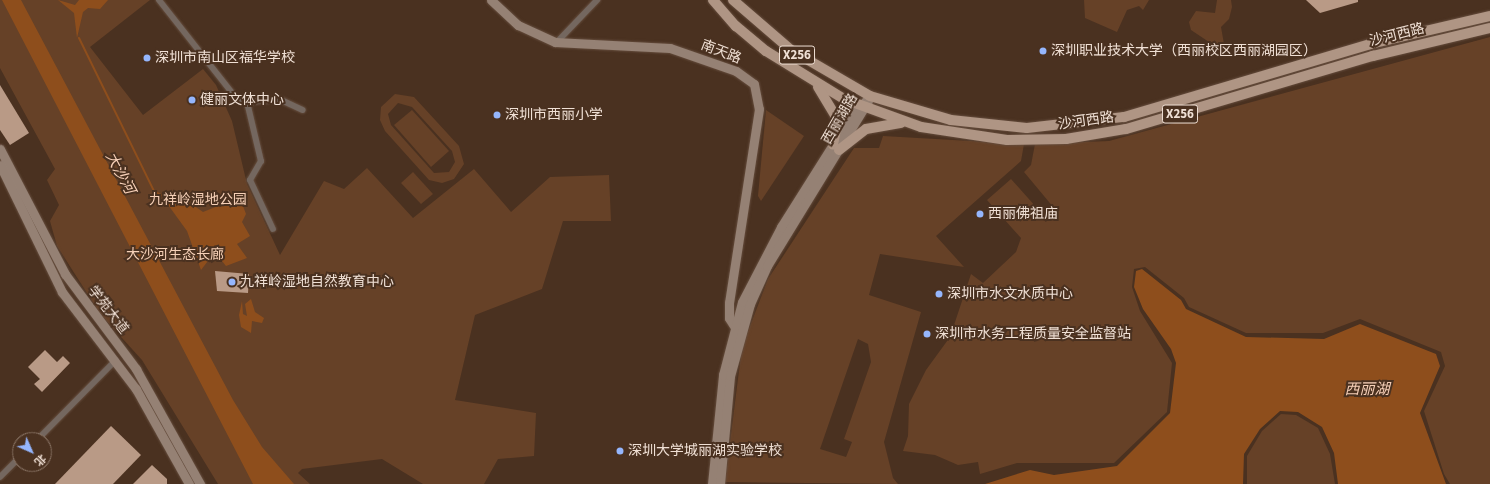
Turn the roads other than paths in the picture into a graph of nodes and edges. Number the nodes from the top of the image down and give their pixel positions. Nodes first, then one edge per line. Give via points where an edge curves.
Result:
1 (159, 0) edge
2 (491, 0) edge
3 (598, 0) edge
4 (713, 0) edge
5 (733, 0) edge
6 (1490, 16) edge
7 (1490, 28) edge
8 (555, 42) junction
9 (816, 84) junction
10 (870, 96) junction
11 (247, 102) junction
12 (862, 107) junction
13 (303, 110) dead end
14 (906, 122) junction
15 (836, 148) junction
16 (0, 149) edge
17 (0, 165) edge
18 (273, 229) dead end
19 (734, 326) junction
20 (116, 360) junction
21 (44, 432) edge
22 (12, 465) edge
23 (0, 477) edge
24 (189, 484) edge
25 (200, 484) edge
26 (712, 484) edge
27 (720, 484) edge

1 - 11 street via 233,95
2 - 8 street, 南天路 via 518,25
3 - 8 street via 564,38
4 - 9 main road, 沙河西路 / X256 via 736,26
5 - 10 main road, 沙河西路 / X256 via 791,50
6 - 10 main road, 沙河西路 / X256 via 1377,42 1143,112 1084,124 1027,128 970,124 925,115
7 - 14 main road, 沙河西路 / X256 via 1373,56 1106,134 1007,140 948,133
8 - 19 street, 南天路 via 670,48 736,71 754,84 759,109 729,303 729,318
9 - 12 main road, 沙河西路 / X256
9 - 15 main road via 835,115
10 - 12 street, 西丽湖路
11 - 13 street via 279,99
11 - 18 street via 261,161 250,180
12 - 14 main road, 沙河西路 / X256
12 - 15 street, 西丽湖路
14 - 15 main road via 866,129
15 - 19 street, 西丽湖路 via 760,264
15 - 27 street, 西丽湖路 via 767,266 750,304 730,376
16 - 25 street, 学苑大道 via 65,274 136,369 163,412
17 - 20 street, 学苑大道 via 59,286
19 - 26 street, 西丽湖路 via 722,375
20 - 21 street
20 - 24 street, 学苑大道 via 155,419
22 - 23 street

